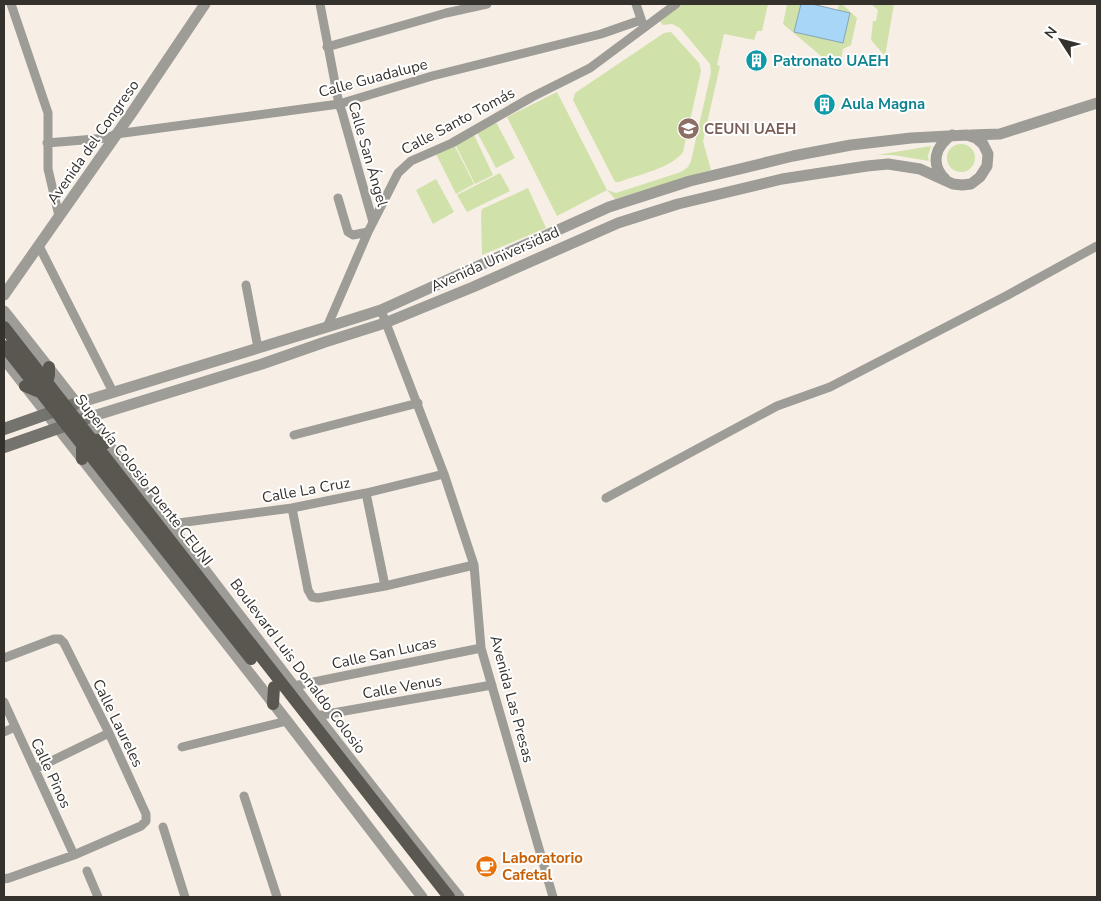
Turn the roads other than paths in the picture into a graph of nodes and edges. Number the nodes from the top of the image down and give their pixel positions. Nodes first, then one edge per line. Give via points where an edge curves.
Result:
1 (11, 4) edge
2 (204, 4) edge
3 (320, 4) edge
4 (487, 4) edge
5 (636, 4) edge
6 (676, 4) edge
7 (643, 25) junction
8 (327, 47) junction
9 (1097, 103) edge
10 (339, 104) junction
11 (1016, 129) junction
12 (116, 134) junction
13 (967, 135) junction
14 (952, 136) junction
15 (47, 143) junction
16 (988, 154) junction
17 (947, 181) junction
18 (338, 198) dead end
19 (59, 216) junction
20 (373, 222) junction
21 (368, 232) junction
22 (39, 246) junction
23 (1097, 246) edge
24 (246, 285) dead end
25 (4, 295) edge
26 (381, 310) junction
27 (4, 311) edge
28 (385, 323) junction
29 (4, 327) edge
30 (328, 327) junction
31 (4, 346) edge
32 (258, 348) junction
33 (4, 359) edge
34 (48, 367) junction
35 (25, 386) junction
36 (112, 392) junction
37 (418, 403) junction
38 (76, 404) junction
39 (46, 414) junction
40 (87, 418) junction
41 (58, 428) junction
42 (4, 429) edge
43 (294, 435) dead end
44 (106, 443) junction
45 (4, 447) edge
46 (82, 459) junction
47 (444, 474) junction
48 (366, 493) junction
49 (606, 498) dead end
50 (292, 508) junction
51 (171, 524) junction
52 (474, 565) junction
53 (385, 586) junction
54 (481, 648) junction
55 (255, 656) junction
56 (4, 658) edge
57 (277, 685) junction
58 (294, 686) junction
59 (492, 686) junction
60 (4, 702) edge
61 (273, 704) junction
62 (316, 716) junction
63 (287, 721) junction
64 (15, 727) junction
65 (4, 732) edge
66 (109, 733) junction
67 (182, 747) dead end
68 (35, 769) junction
69 (244, 796) dead end
70 (162, 827) dead end
71 (74, 855) junction
72 (87, 871) dead end
73 (4, 878) edge
74 (98, 897) edge
75 (185, 897) edge
76 (277, 897) edge
77 (422, 897) edge
78 (439, 897) edge
79 (449, 897) edge
80 (459, 897) edge
81 (553, 897) edge

1 - 15 street via 48,113
2 - 12 street, Avenida del Congreso
3 - 8 street, Calle San Ángel
4 - 8 street
5 - 7 street
6 - 7 street, Calle Santo Tomás
7 - 10 street, Calle Guadalupe via 459,69
7 - 20 street, Calle Santo Tomás via 590,68 532,96 452,143 411,161 398,173
8 - 10 street, Calle San Ángel
9 - 11 street, Avenida Universidad
10 - 12 street, Calle Guadalupe
10 - 20 street, Calle San Ángel
11 - 13 street, Avenida Universidad via 1000,134
11 - 16 street, Avenida Universidad via 994,145
12 - 15 street, Calle Guadalupe via 107,138
12 - 19 street, Avenida del Congreso
13 - 14 street, Avenida Universidad
13 - 16 street via 983,144
14 - 17 street via 944,140 935,156 940,174
14 - 26 street, Avenida Universidad via 851,145 690,181 609,207
15 - 19 street via 48,169
16 - 17 street, Avenida Universidad via 987,166 971,184 962,186
17 - 28 street, Avenida Universidad via 920,169 888,164 782,179 678,204 618,223
18 - 21 street via 348,232 353,235
19 - 22 street, Avenida del Congreso
20 - 21 street, Calle Santo Tomás
21 - 30 street, Calle Santo Tomás
22 - 25 street, Avenida del Congreso
22 - 36 street
23 - 49 street via 830,387 778,406
24 - 32 street
26 - 28 street, Avenida Las Presas
26 - 30 street, Avenida Universidad
27 - 34 street, Boulevard Luis Donaldo Colosio
28 - 37 street, Avenida Las Presas
28 - 40 street, Avenida Universidad
29 - 55 main road, Supervía Colosio Puente CEUNI, bridge
30 - 32 street, Avenida Universidad
31 - 55 main road, Supervía Colosio Puente CEUNI, bridge
32 - 36 street, Avenida Universidad
33 - 35 street
34 - 35 main road via 46,386 37,390
34 - 38 street, Boulevard Luis Donaldo Colosio
35 - 39 street
36 - 38 street, Avenida Universidad
37 - 43 street
37 - 47 street, Avenida Las Presas
38 - 39 main road, Avenida Universidad
38 - 40 street, Boulevard Luis Donaldo Colosio
39 - 41 street
39 - 42 main road, Avenida Universidad
40 - 41 main road, Avenida Universidad
40 - 44 street, Boulevard Luis Donaldo Colosio
41 - 45 main road, Avenida Universidad
41 - 46 street
44 - 46 main road via 89,440 82,448
44 - 51 street, Boulevard Luis Donaldo Colosio
46 - 61 street
47 - 48 street, Calle La Cruz
47 - 52 street, Avenida Las Presas
48 - 50 street, Calle La Cruz
48 - 53 street
50 - 51 street, Calle La Cruz
50 - 53 street via 312,597
51 - 58 street, Boulevard Luis Donaldo Colosio
52 - 53 street
52 - 54 street, Avenida Las Presas
54 - 58 street, Calle San Lucas
54 - 59 street, Avenida Las Presas
55 - 57 main road
56 - 66 street, Calle Laureles via 60,639
57 - 58 main road
57 - 61 main road
57 - 78 main road
57 - 79 main road
58 - 62 street, Boulevard Luis Donaldo Colosio
59 - 62 street, Calle Venus
59 - 81 street, Avenida Las Presas
60 - 64 street, Calle Pinos
61 - 63 street
62 - 80 street, Boulevard Luis Donaldo Colosio
63 - 67 street
63 - 77 street
64 - 65 street
64 - 68 street, Calle Pinos
66 - 68 street
66 - 71 street, Calle Laureles via 146,814 146,821
68 - 71 street, Calle Pinos
69 - 76 street
70 - 75 street
71 - 73 street
72 - 74 street

